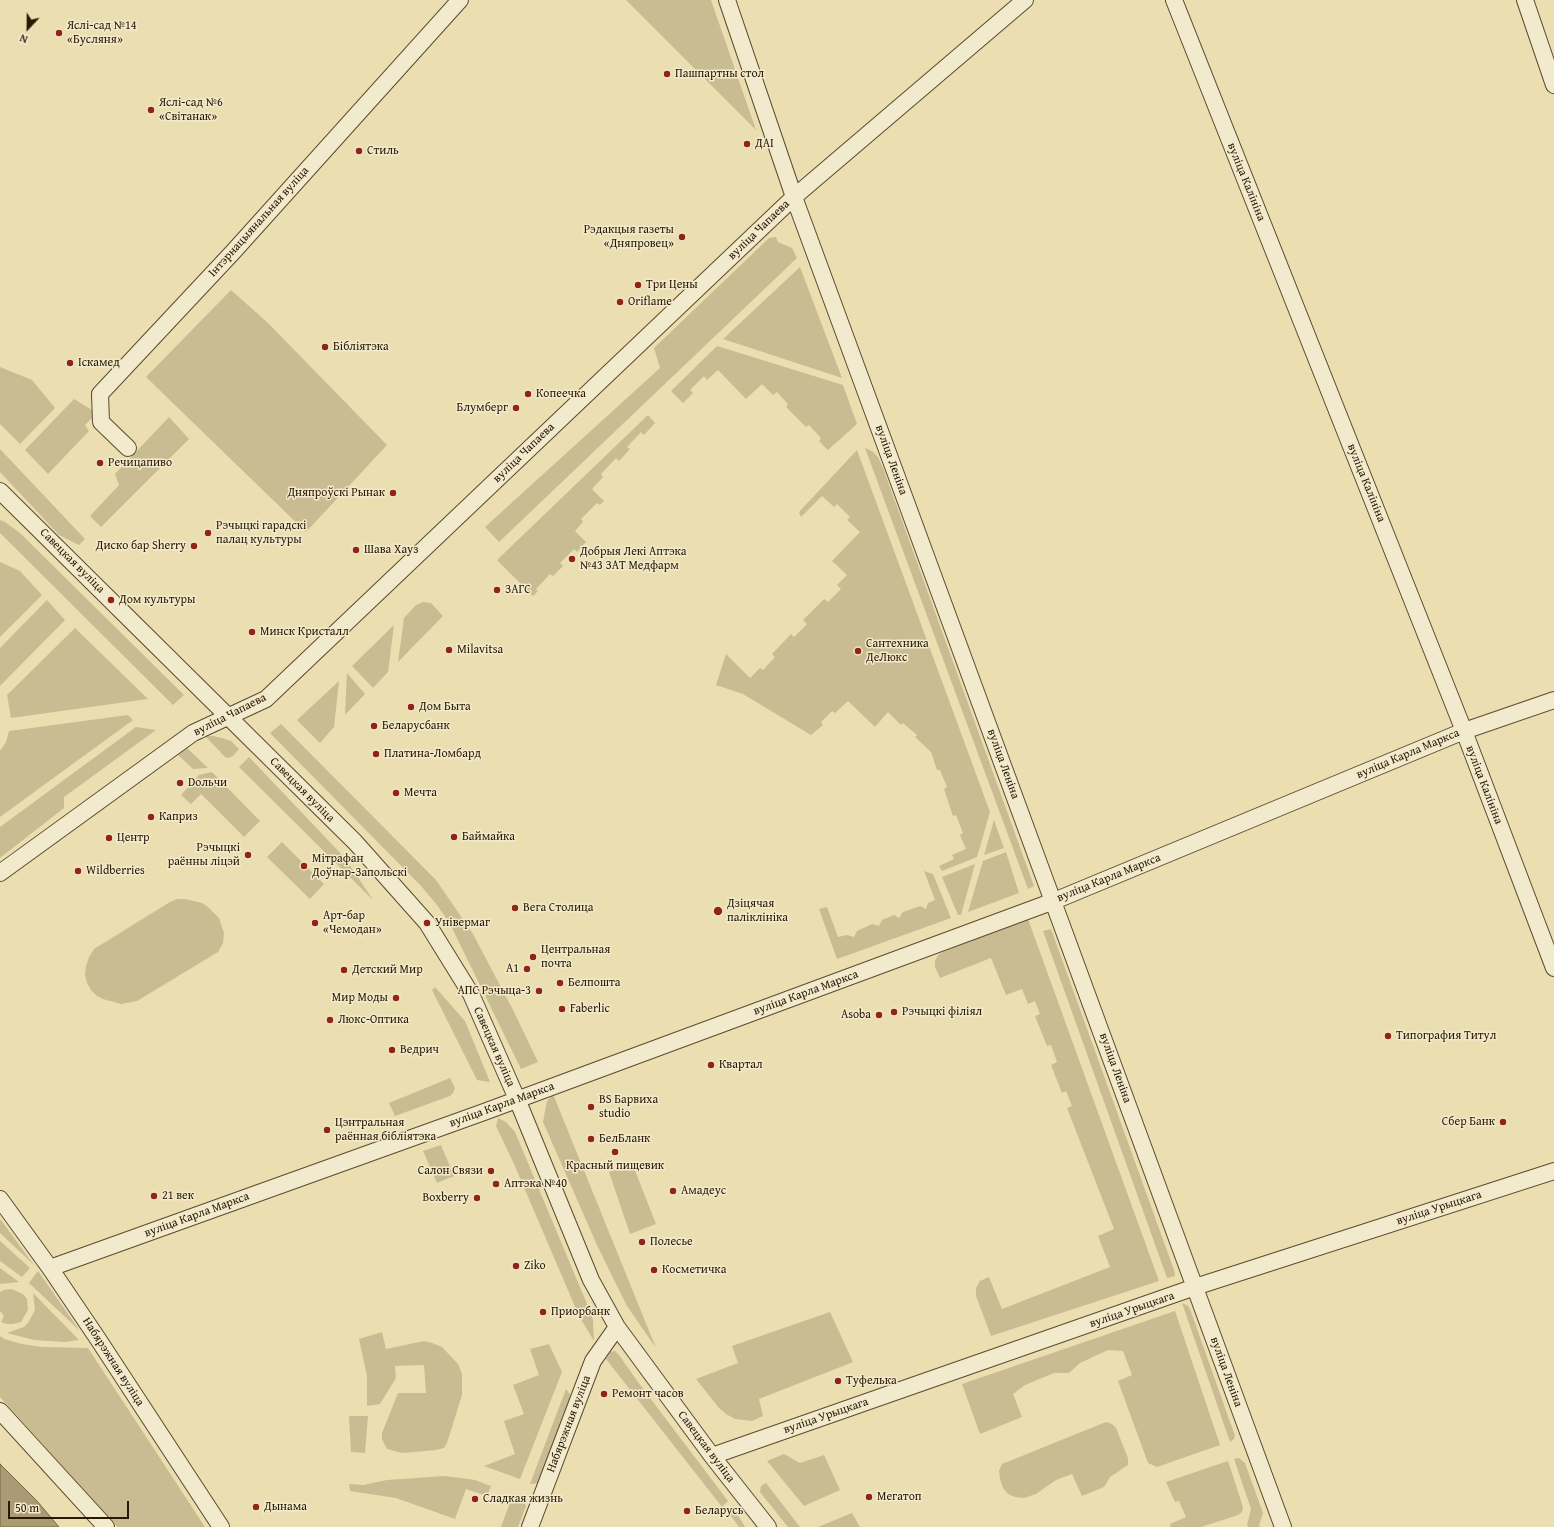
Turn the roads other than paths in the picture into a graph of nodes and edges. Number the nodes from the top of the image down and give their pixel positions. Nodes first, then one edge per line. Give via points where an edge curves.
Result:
1 (460, 0) edge
2 (727, 0) edge
3 (1025, 0) edge
4 (1174, 0) edge
5 (1525, 0) edge
6 (1554, 85) edge
7 (794, 197) junction
8 (128, 448) dead end
9 (0, 490) edge
10 (1554, 700) edge
11 (228, 717) junction
12 (1464, 731) junction
13 (0, 873) edge
14 (1054, 901) junction
15 (1554, 968) edge
16 (517, 1099) junction
17 (1554, 1170) edge
18 (0, 1200) edge
19 (50, 1268) junction
20 (1195, 1287) junction
21 (617, 1327) junction
22 (0, 1411) edge
23 (712, 1456) junction
24 (106, 1527) edge
25 (221, 1527) edge
26 (530, 1527) edge
27 (768, 1527) edge
28 (1283, 1527) edge

1 - 8 street, Інтэрнацыянальная вуліца via 233,252 100,394 101,422
2 - 7 street, вуліца Леніна
3 - 7 street, вуліца Чапаева
4 - 12 street, вуліца Калініна
5 - 6 street
7 - 11 street, вуліца Чапаева via 266,699
7 - 14 street, вуліца Леніна
9 - 11 street, Савецкая вуліца
10 - 12 street, вуліца Карла Маркса
11 - 13 street, вуліца Чапаева via 193,733
11 - 16 street, Савецкая вуліца via 355,842 427,923 471,994
12 - 14 street, вуліца Карла Маркса
12 - 15 street, вуліца Калініна
14 - 16 street, вуліца Карла Маркса
14 - 20 street, вуліца Леніна
16 - 19 street, вуліца Карла Маркса
16 - 21 street, Савецкая вуліца via 591,1280
17 - 20 street, вуліца Урыцкага
18 - 19 street, Набярэжная вуліца
19 - 25 street, Набярэжная вуліца
20 - 23 street, вуліца Урыцкага
20 - 28 street, вуліца Леніна
21 - 23 street, Савецкая вуліца
21 - 26 street, Набярэжная вуліца via 593,1361
22 - 24 street
23 - 27 street, Савецкая вуліца

